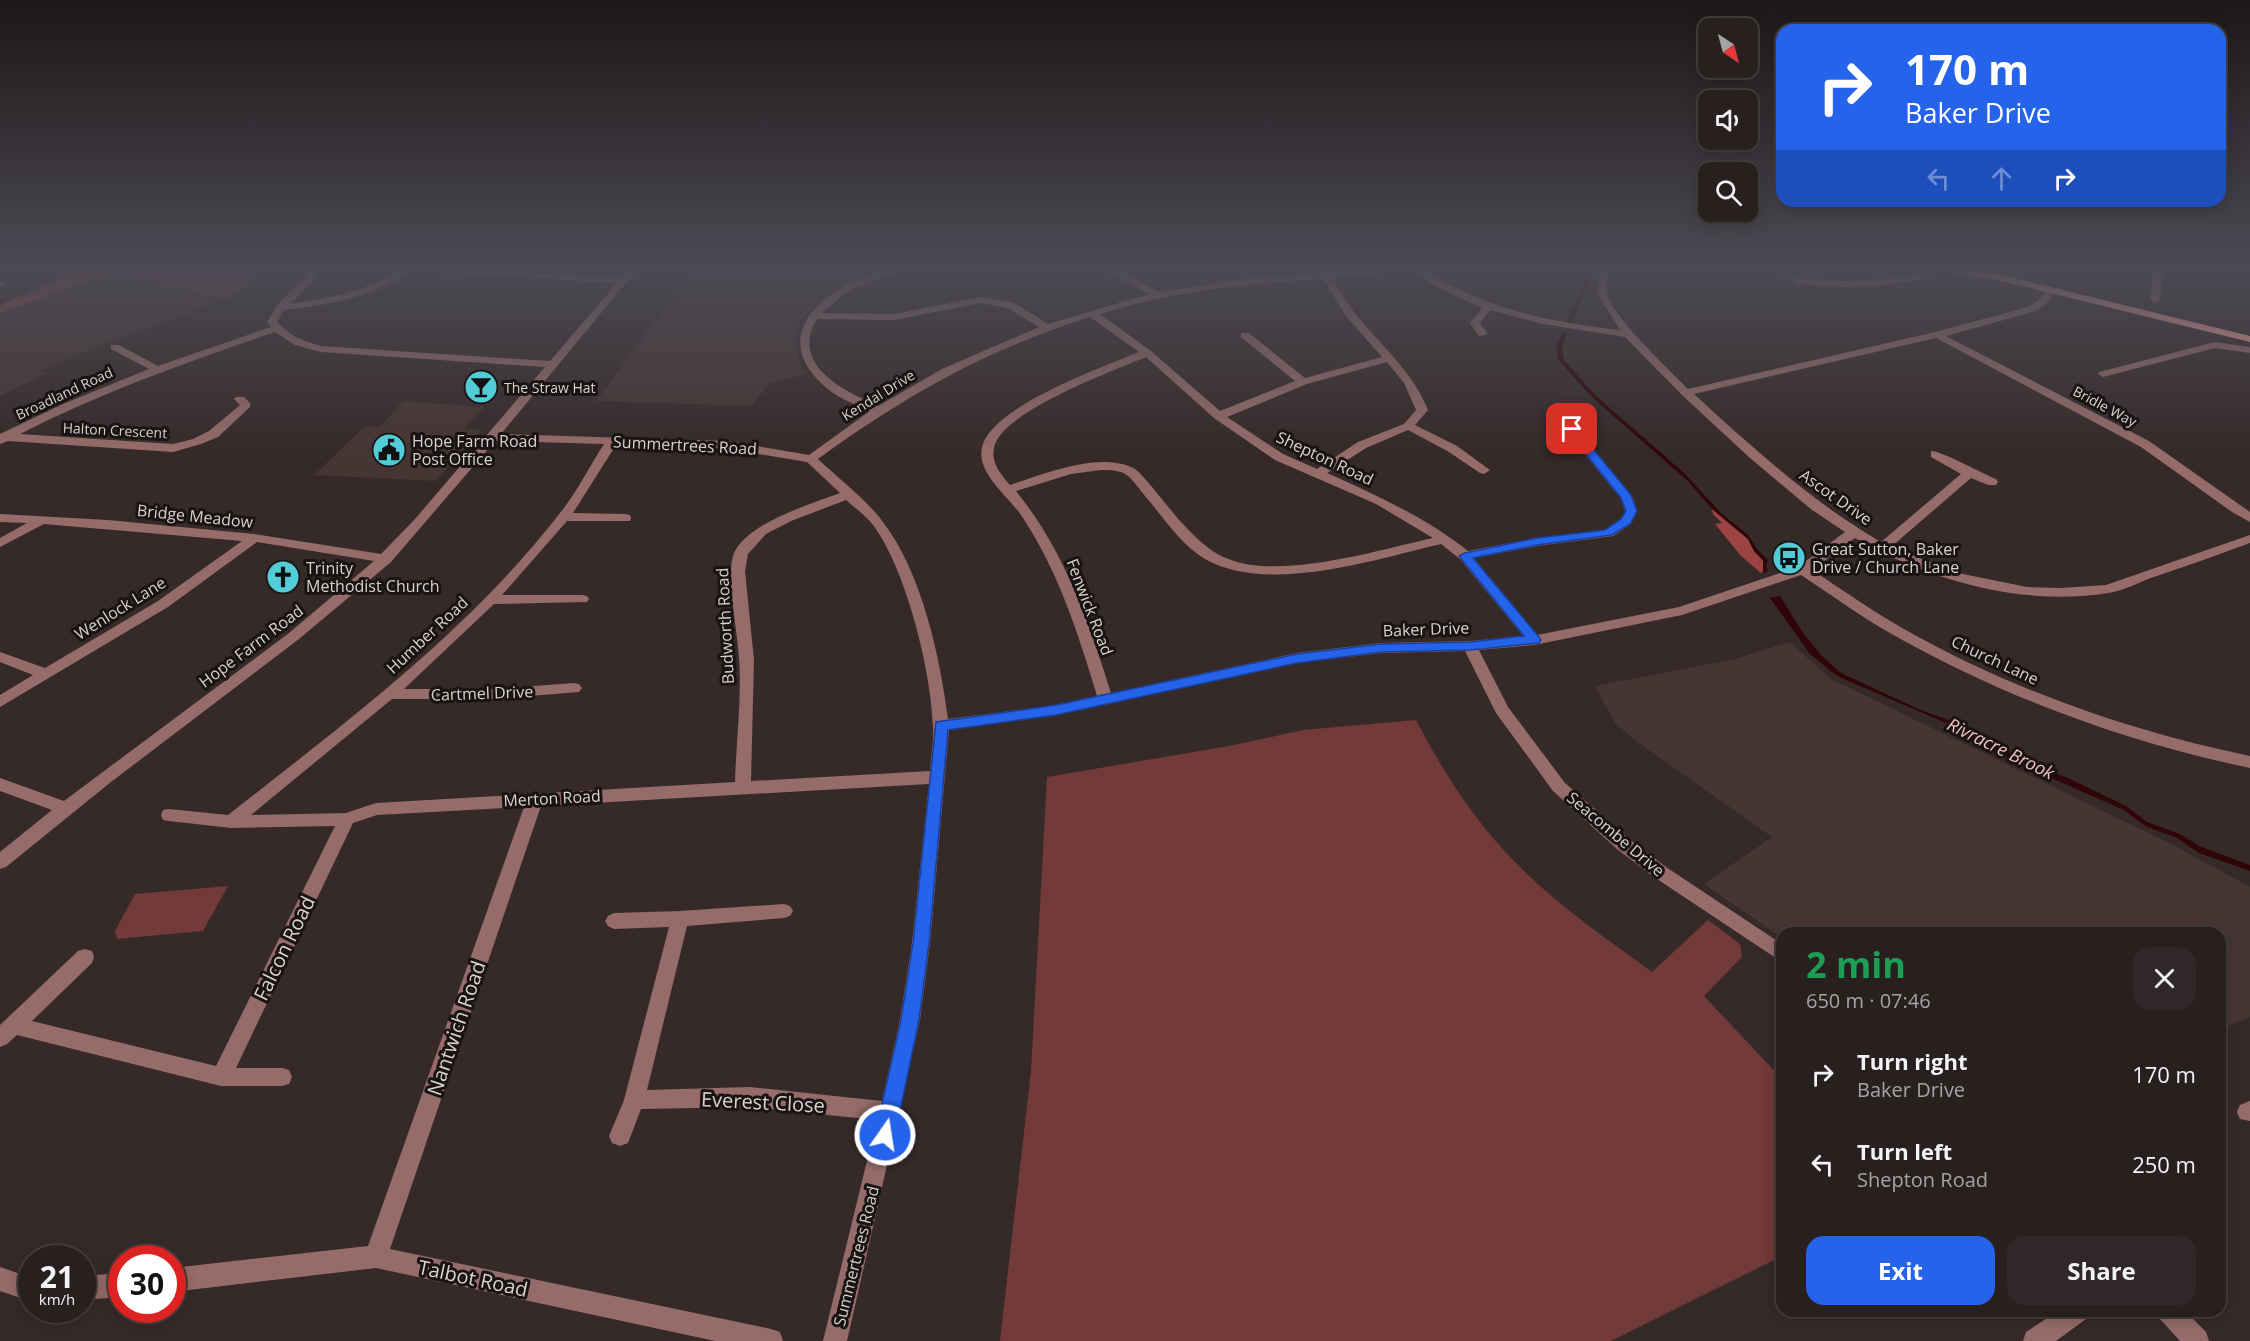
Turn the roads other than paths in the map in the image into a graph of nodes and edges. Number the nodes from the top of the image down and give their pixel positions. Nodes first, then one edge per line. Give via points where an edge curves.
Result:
1 (277, 328) edge
2 (275, 329) edge
3 (583, 329) edge
4 (807, 329) edge
5 (1043, 329) edge
6 (1114, 329) edge
7 (1363, 329) edge
8 (1479, 329) edge
9 (1587, 329) edge
10 (1625, 329) edge
11 (1960, 329) edge
12 (2207, 329) edge
13 (1483, 334) dead end
14 (1628, 334) junction
15 (1245, 335) dead end
16 (1937, 335) junction
17 (2250, 339) edge
18 (115, 347) dead end
19 (2250, 350) edge
20 (1148, 353) junction
21 (1389, 358) junction
22 (553, 364) junction
23 (156, 369) junction
24 (2114, 380) dead end
25 (1303, 382) junction
26 (1686, 393) junction
27 (259, 401) dead end
28 (878, 411) junction
29 (1218, 416) junction
30 (1408, 426) junction
31 (1588, 426) dead end
32 (490, 437) junction
33 (2, 439) edge
34 (612, 441) junction
35 (1935, 454) dead end
36 (811, 459) junction
37 (1484, 470) dead end
38 (1969, 473) junction
39 (1316, 475) junction
40 (1992, 482) dead end
41 (1008, 490) junction
42 (850, 494) junction
43 (564, 517) junction
44 (0, 518) edge
45 (625, 518) dead end
46 (2250, 518) edge
47 (41, 521) junction
48 (1854, 532) junction
49 (254, 538) junction
50 (1444, 539) junction
51 (2250, 539) edge
52 (0, 543) edge
53 (1882, 548) junction
54 (1465, 556) junction
55 (386, 559) junction
56 (1803, 570) junction
57 (582, 599) dead end
58 (491, 600) junction
59 (1534, 640) junction
60 (1470, 646) junction
61 (0, 657) edge
62 (45, 674) junction
63 (574, 688) dead end
64 (390, 694) junction
65 (1106, 700) junction
66 (0, 702) edge
67 (941, 726) junction
68 (2250, 762) edge
69 (938, 777) junction
70 (0, 784) edge
71 (743, 787) junction
72 (535, 799) junction
73 (64, 808) junction
74 (169, 815) dead end
75 (347, 819) junction
76 (231, 822) junction
77 (0, 862) edge
78 (784, 911) dead end
79 (680, 919) junction
80 (614, 921) dead end
81 (1776, 950) edge
82 (85, 957) dead end
83 (7, 1031) edge
84 (221, 1077) junction
85 (282, 1077) dead end
86 (634, 1100) junction
87 (890, 1112) junction
88 (620, 1136) dead end
89 (376, 1257) junction
90 (186, 1278) edge
91 (0, 1279) edge
92 (18, 1285) edge
93 (2069, 1317) edge
94 (2174, 1317) edge
95 (771, 1341) edge
96 (835, 1341) edge
97 (2035, 1341) edge
98 (2197, 1341) edge

1 - 22 street via 299,344 321,348
2 - 23 street, Broadland Road
3 - 22 street, Hope Farm Road
4 - 28 street via 803,337 806,359 826,382
5 - 28 street, Kendal Drive via 965,363
6 - 20 street, Shepton Road
7 - 21 street
8 - 13 street
9 - 14 street
10 - 14 street, Ascot Drive
11 - 16 street
12 - 17 main road
14 - 26 street, Ascot Drive
15 - 25 street
16 - 26 street
16 - 46 street, Bridle Way via 2146,444
18 - 23 street
19 - 24 street via 2215,345 2098,372
20 - 29 street, Shepton Road
20 - 41 street, Fenwick Road via 1051,395 995,433 986,453 987,462
21 - 25 street
21 - 30 street via 1406,376 1422,410
22 - 32 street, Hope Farm Road
23 - 33 street, Broadland Road
25 - 29 street
26 - 48 street, Ascot Drive via 1799,492
27 - 33 street, Halton Crescent via 243,402 211,438 173,448
28 - 36 street, Kendal Drive
29 - 39 street, Shepton Road via 1279,457
30 - 37 street
30 - 39 street via 1362,446
31 - 54 street via 1565,430 1627,498 1631,511 1626,522 1608,533
32 - 34 street, Summertrees Road
32 - 55 street, Hope Farm Road
34 - 36 street, Summertrees Road via 747,447
34 - 43 street, Humber Road
35 - 38 street
36 - 42 street, Summertrees Road
38 - 40 street
38 - 53 street
39 - 50 street, Shepton Road via 1380,501
41 - 50 street via 1091,466 1121,468 1131,472 1209,556 1248,569 1344,561
41 - 65 street, Fenwick Road via 1031,520 1067,585
42 - 67 street, Summertrees Road via 878,523 902,565 925,634
42 - 71 street, Budworth Road via 761,531 741,553 738,571 747,660
43 - 45 street
43 - 58 street, Humber Road
44 - 47 street, Bridge Meadow
47 - 49 street, Bridge Meadow
47 - 52 street
48 - 53 street, Ascot Drive
48 - 56 street
49 - 55 street, Bridge Meadow
49 - 62 street, Wenlock Lane via 163,604
50 - 54 street, Shepton Road
51 - 53 street, Ascot Drive via 2108,590 2061,592 2027,591 1963,578
54 - 59 street, Shepton Road
55 - 73 street, Hope Farm Road via 298,634
56 - 59 street, Baker Drive via 1682,611
56 - 68 street, Church Lane via 1900,633 2049,705 2206,754
57 - 58 street
58 - 64 street, Humber Road
59 - 60 street, Baker Drive
60 - 65 street, Baker Drive via 1381,648 1297,658
60 - 81 street, Seacombe Drive via 1501,709 1559,787 1660,872
61 - 62 street
62 - 66 street, Wenlock Lane
63 - 64 street, Cartmel Drive via 494,694
64 - 76 street, Humber Road
65 - 67 street, Baker Drive
67 - 69 street, Summertrees Road
69 - 71 street, Merton Road
69 - 87 street, Summertrees Road via 920,954
70 - 73 street
71 - 72 street, Merton Road
72 - 75 street, Merton Road via 376,809
72 - 89 street, Nantwich Road
73 - 77 street, Hope Farm Road
74 - 76 street, Merton Road
75 - 76 street, Merton Road
75 - 84 street, Falcon Road
78 - 79 street
79 - 80 street
79 - 86 street
82 - 83 street
83 - 84 street
84 - 85 street
86 - 87 street, Everest Close via 759,1098
86 - 88 street
87 - 96 street, Summertrees Road
89 - 90 street, Talbot Road
89 - 95 street, Talbot Road
91 - 92 street
93 - 97 street
94 - 98 street

